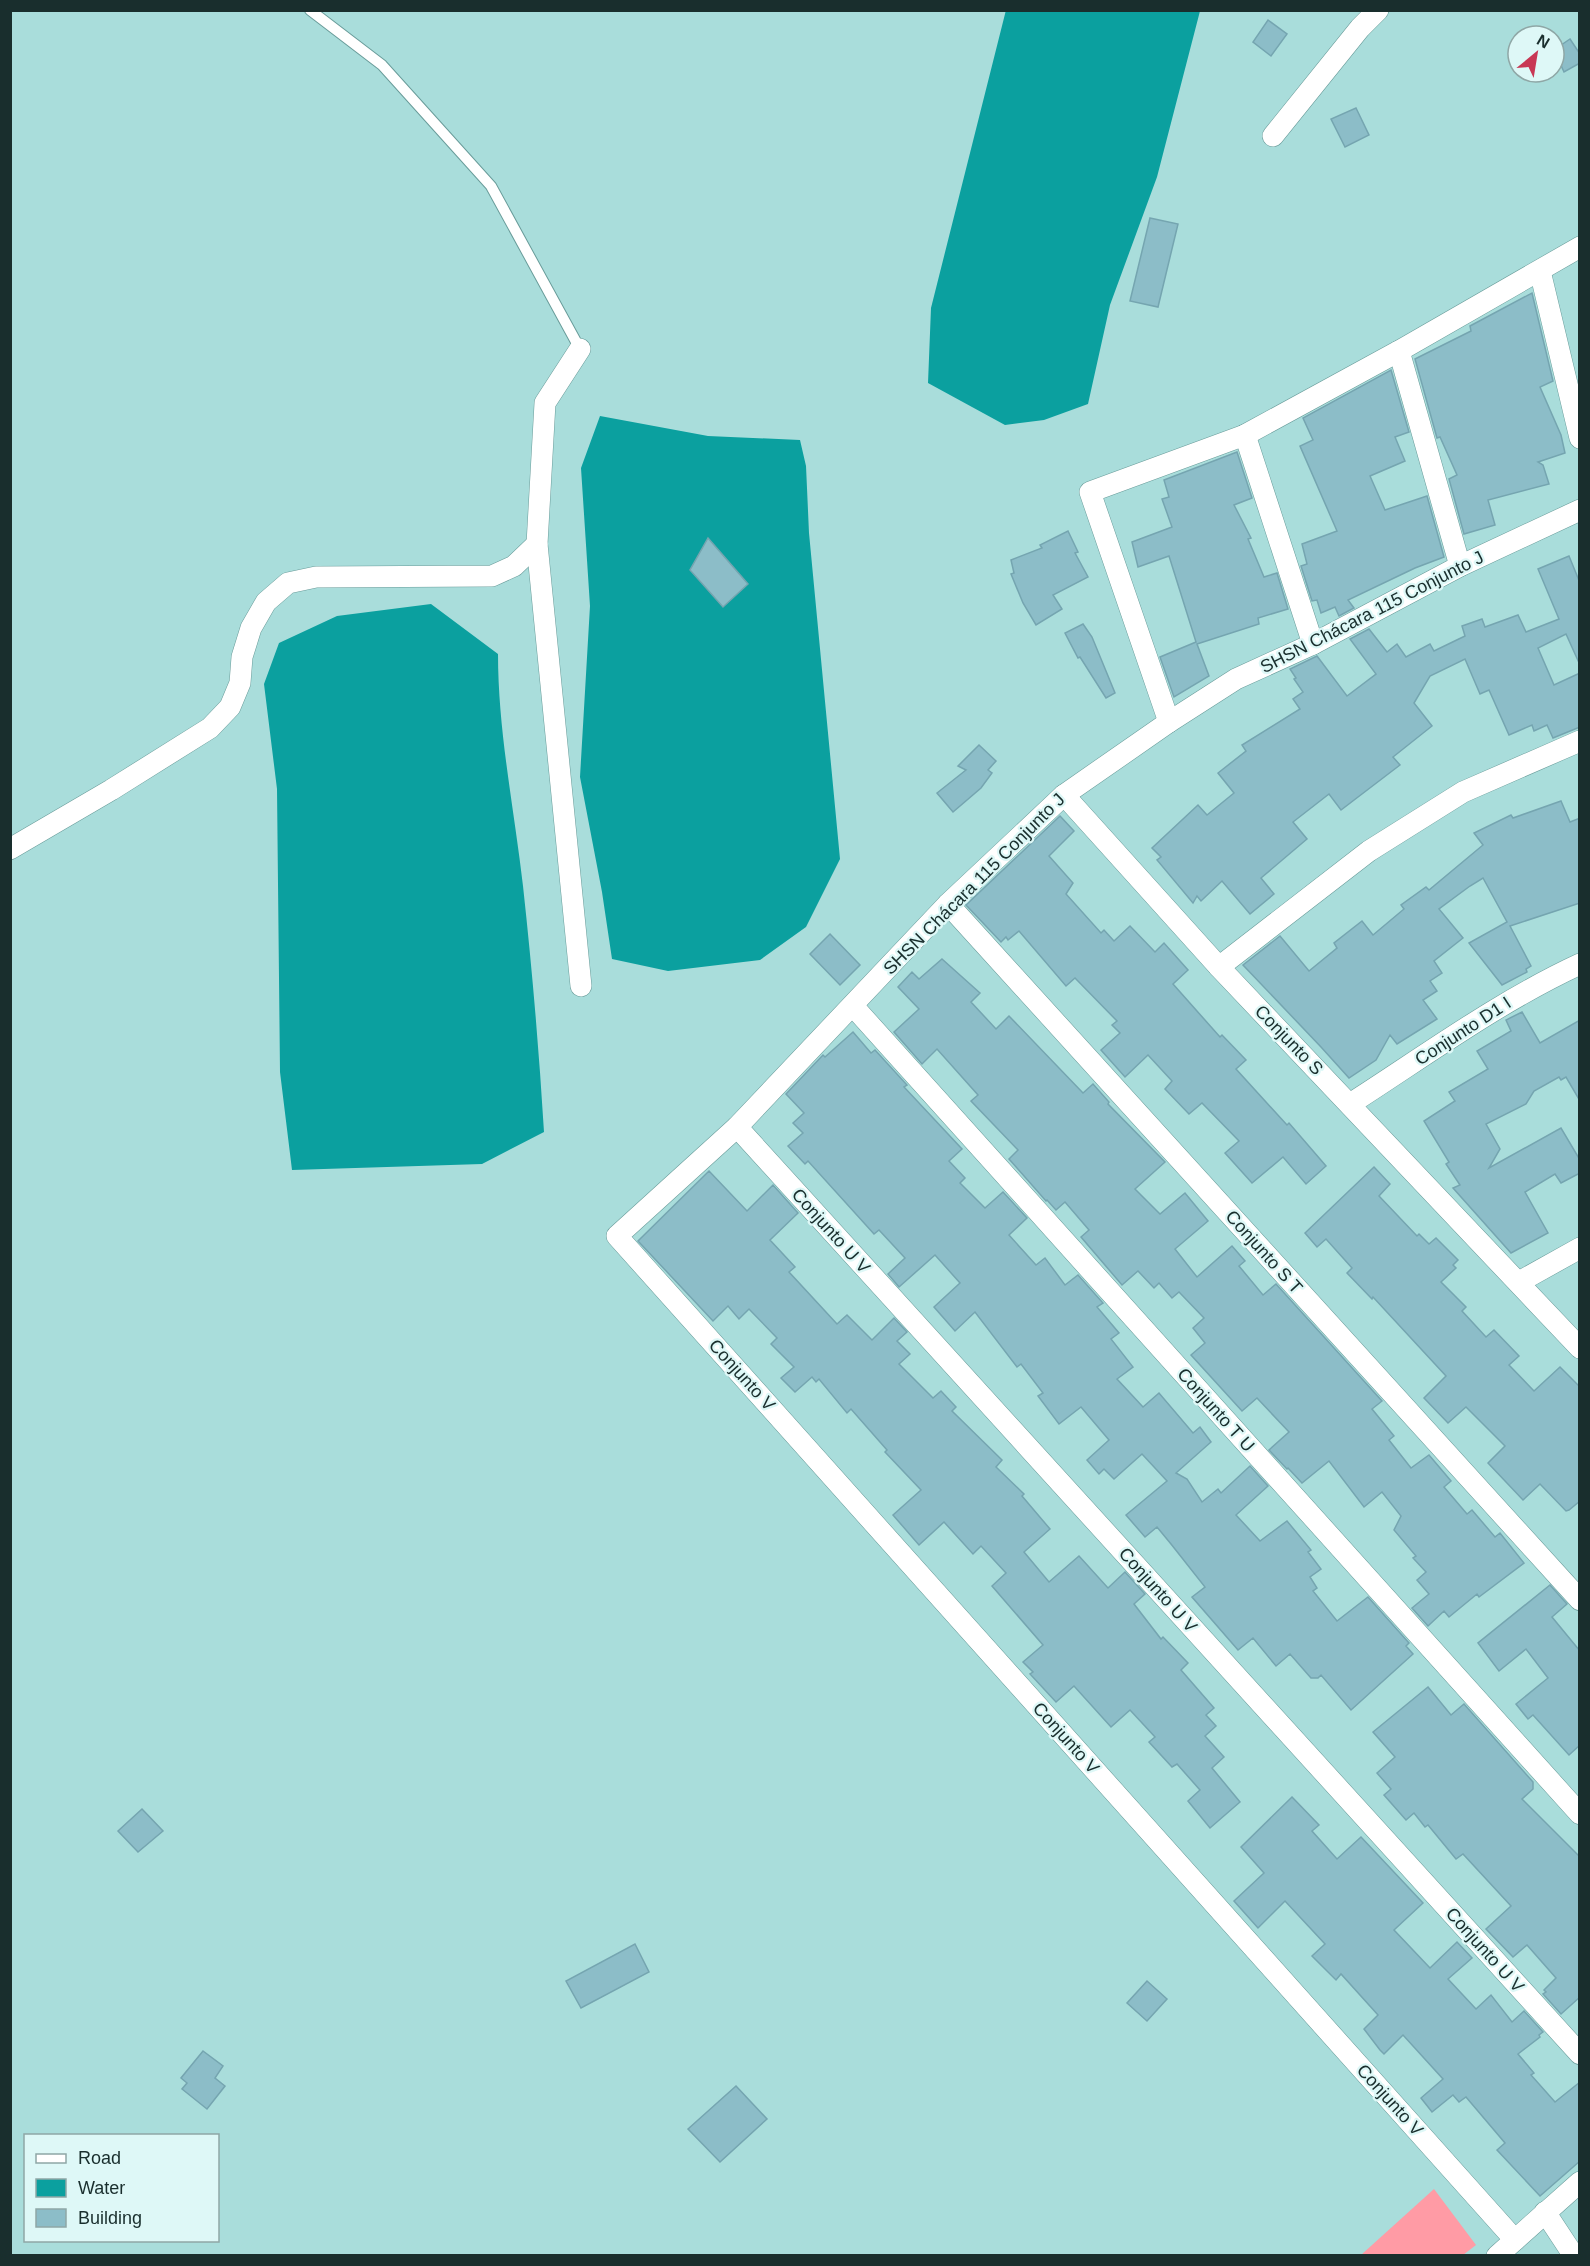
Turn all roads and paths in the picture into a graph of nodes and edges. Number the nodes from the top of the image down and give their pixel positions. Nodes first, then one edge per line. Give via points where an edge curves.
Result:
1 (310, 10) edge
2 (1378, 10) edge
3 (1272, 136) dead end
4 (1580, 247) edge
5 (1540, 271) junction
6 (580, 349) joint
7 (1399, 351) junction
8 (1245, 435) junction
9 (1580, 438) edge
10 (1580, 510) edge
11 (537, 544) junction
12 (1460, 566) junction
13 (1313, 644) junction
14 (1169, 722) junction
15 (1580, 741) edge
16 (1064, 795) junction
17 (10, 849) edge
18 (948, 904) junction
19 (1580, 964) edge
20 (1219, 967) junction
21 (581, 986) dead end
22 (853, 1006) junction
23 (1350, 1104) junction
24 (736, 1127) junction
25 (617, 1236) joint
26 (1580, 1248) edge
27 (1519, 1282) junction
28 (1580, 1348) edge
29 (1580, 1600) edge
30 (1580, 1814) edge
31 (1580, 2054) edge
32 (1580, 2182) edge
33 (1545, 2212) junction
34 (1515, 2240) junction
35 (1497, 2256) edge
36 (1574, 2256) edge

1 - 6 lane via 382,65 490,186
2 - 3 street
4 - 5 street
5 - 7 street
5 - 9 street
6 - 11 street via 545,402
7 - 8 street
7 - 12 street
8 - 13 street
8 - 14 street via 1090,492
10 - 12 street, SHSN Chácara 115 Conjunto J
11 - 17 street via 514,566 492,576 327,577 288,583 266,602 251,628 242,657 240,683 230,707 210,728
11 - 21 street
12 - 13 street, SHSN Chácara 115 Conjunto J
13 - 14 street, SHSN Chácara 115 Conjunto J via 1236,680
14 - 16 street, SHSN Chácara 115 Conjunto J
15 - 20 street via 1463,792 1370,851
16 - 18 street, SHSN Chácara 115 Conjunto J
16 - 20 street, Conjunto S
18 - 22 street, SHSN Chácara 115 Conjunto J
18 - 29 street, Conjunto S T
19 - 23 street, Conjunto D1 I via 1498,1008
20 - 23 street, Conjunto S
22 - 24 street, SHSN Chácara 115 Conjunto J
22 - 30 street, Conjunto T U
23 - 27 street, Conjunto S
24 - 25 street, SHSN Chácara 115 Conjunto J
24 - 31 street, Conjunto U V
25 - 34 street, Conjunto V
26 - 27 street
27 - 28 street, Conjunto S
32 - 33 street
33 - 34 street
33 - 36 street
34 - 35 street

